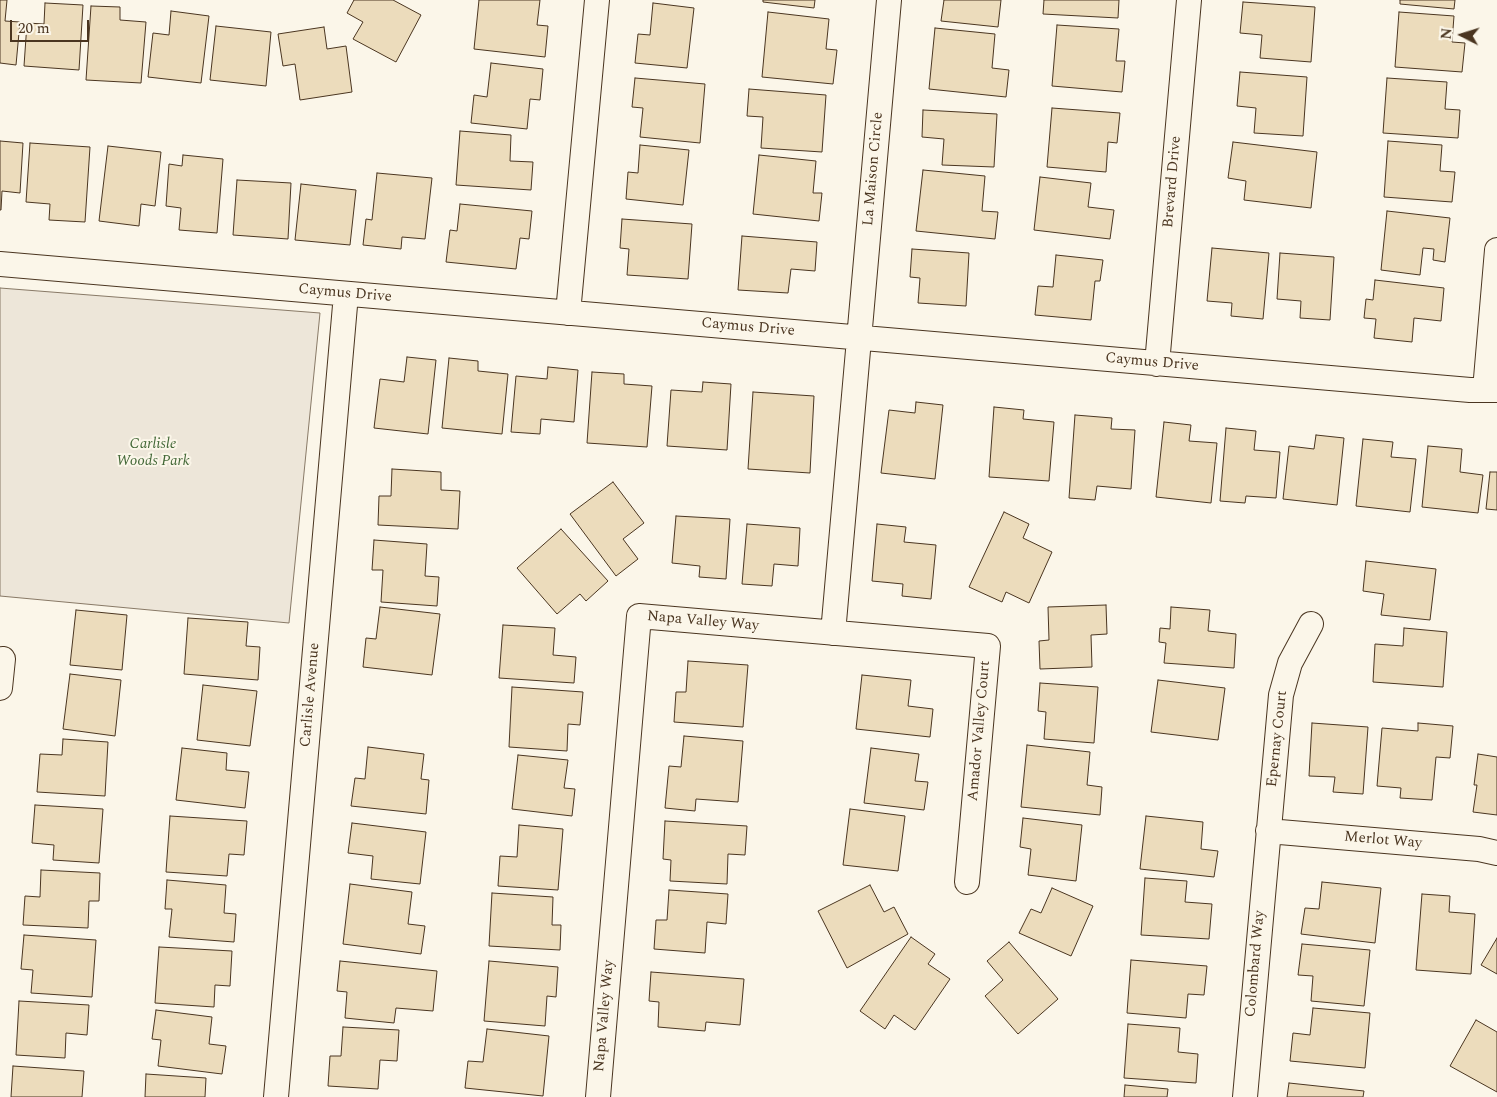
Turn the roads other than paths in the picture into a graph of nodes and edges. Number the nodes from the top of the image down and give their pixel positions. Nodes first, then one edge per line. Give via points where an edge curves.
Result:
1 (597, 0) edge
2 (889, 0) edge
3 (1188, 0) edge
4 (1497, 250) edge
5 (0, 264) edge
6 (346, 294) junction
7 (568, 313) junction
8 (859, 338) junction
9 (1157, 364) junction
10 (1491, 390) edge
11 (1311, 624) dead end
12 (833, 633) junction
13 (2, 659) dead end
14 (0, 688) edge
15 (1268, 831) junction
16 (1497, 853) edge
17 (967, 882) dead end
18 (276, 1097) edge
19 (598, 1097) edge
20 (1245, 1097) edge

1 - 7 street
2 - 8 street, La Maison Circle
3 - 9 street, Brevard Drive
4 - 10 street
5 - 6 street, Caymus Drive
6 - 7 street, Caymus Drive
6 - 18 street, Carlisle Avenue
7 - 8 street, Caymus Drive
8 - 9 street, Caymus Drive
8 - 12 street
9 - 10 street, Caymus Drive
11 - 15 street, Epernay Court via 1290,663 1281,695
12 - 17 street, Amador Valley Court via 988,646
12 - 19 street, Napa Valley Way via 639,616
13 - 14 street
15 - 16 street, Merlot Way
15 - 20 street, Colombard Way

